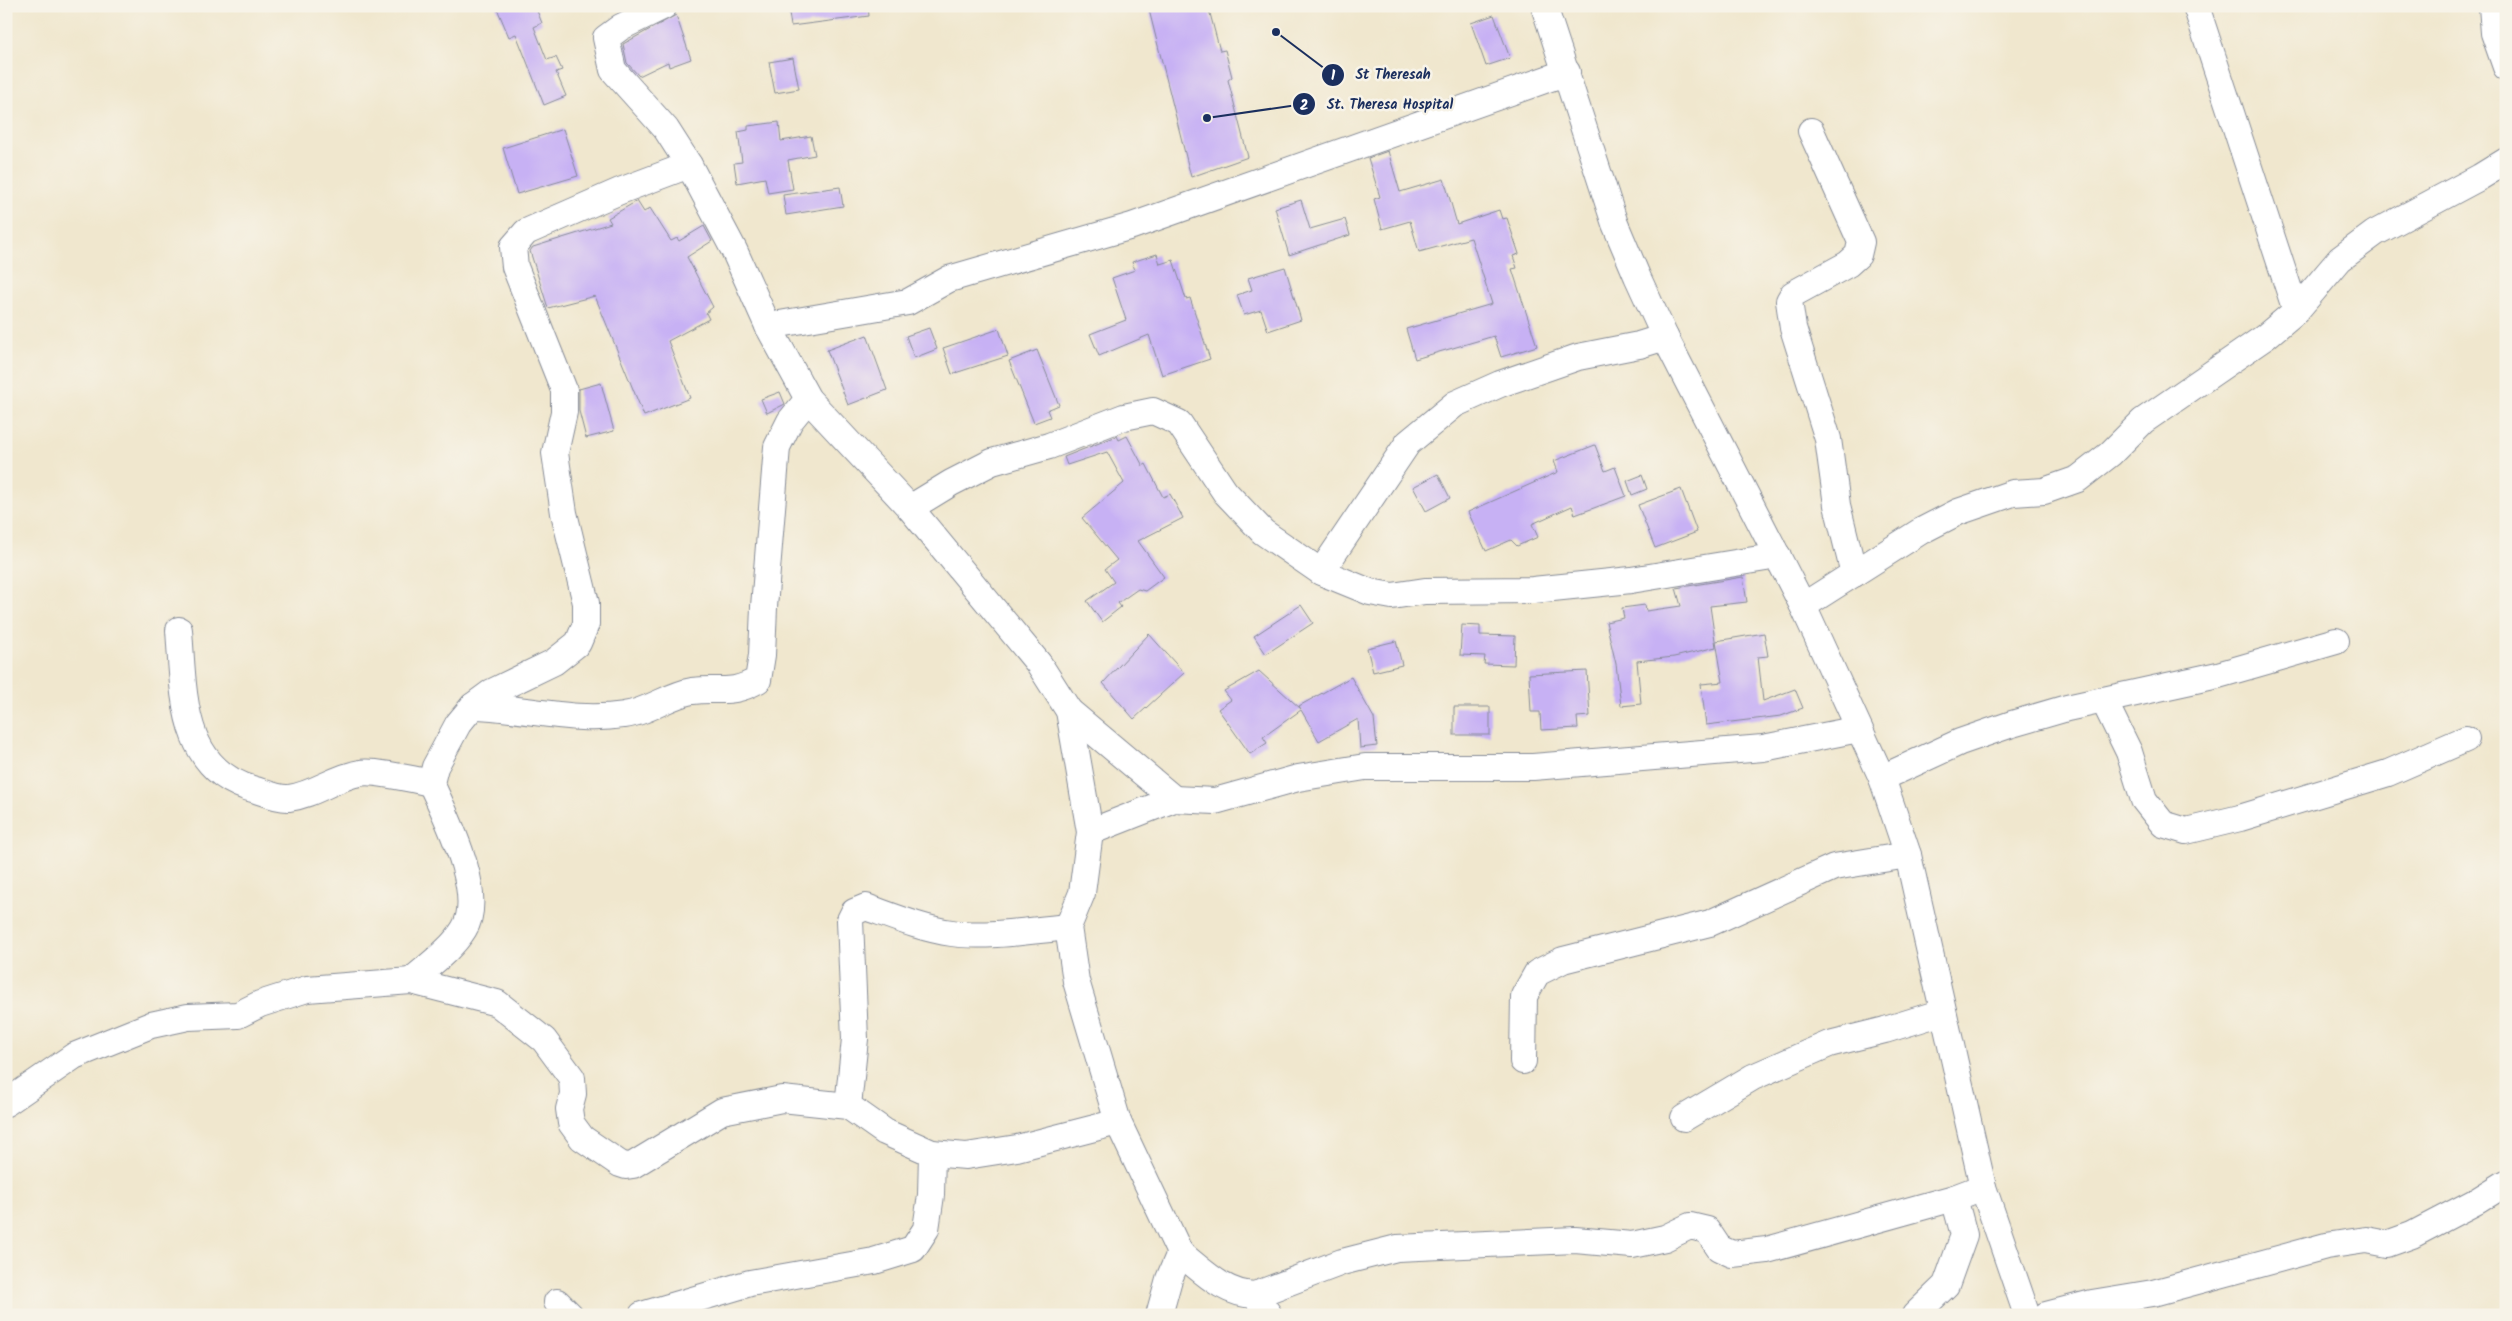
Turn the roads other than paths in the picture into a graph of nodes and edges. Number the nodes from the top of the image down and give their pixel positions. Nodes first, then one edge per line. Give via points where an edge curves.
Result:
1 (664, 6) edge
2 (1544, 6) edge
3 (2196, 6) edge
4 (2492, 6) edge
5 (2506, 67) edge
6 (1567, 72) junction
7 (1811, 131) dead end
8 (2506, 161) edge
9 (689, 165) junction
10 (2296, 310) junction
11 (768, 326) junction
12 (1665, 337) junction
13 (808, 399) junction
14 (910, 508) junction
15 (1778, 556) junction
16 (1321, 572) junction
17 (1854, 574) junction
18 (1803, 606) junction
19 (179, 630) dead end
20 (2336, 641) dead end
21 (2104, 701) junction
22 (473, 706) junction
23 (1069, 711) junction
24 (1859, 729) junction
25 (2466, 739) dead end
26 (1882, 778) junction
27 (431, 782) junction
28 (1174, 799) junction
29 (1090, 832) junction
30 (1908, 854) junction
31 (1068, 927) junction
32 (411, 981) junction
33 (1943, 1012) junction
34 (1523, 1061) dead end
35 (6, 1103) edge
36 (848, 1106) junction
37 (1684, 1118) dead end
38 (1118, 1122) junction
39 (932, 1153) junction
40 (2506, 1183) edge
41 (1983, 1187) junction
42 (1954, 1198) junction
43 (1180, 1253) junction
44 (1262, 1305) edge
45 (642, 1315) edge
46 (1159, 1315) edge
47 (1915, 1315) edge
48 (2027, 1315) edge
49 (2046, 1315) edge

1 - 9 street via 606,38 613,70 666,128
2 - 6 street
3 - 10 street
4 - 5 street via 2494,33
6 - 11 street via 1132,226 949,279 908,302
6 - 12 street via 1615,224
7 - 17 street via 1861,242 1858,256 1793,294 1789,301 1793,328 1828,439 1837,505
8 - 10 street via 2375,233 2340,259
9 - 11 street via 734,250
9 - 22 street via 526,232 513,247 515,267 564,390 564,412 555,454 564,513 586,603 586,624 578,643 554,662 492,692
10 - 17 street via 2265,337 2143,422 2078,479 2044,490 2013,493 1958,512 1921,531
11 - 13 street
12 - 15 street
12 - 16 street via 1578,357 1500,384 1455,404 1408,442
13 - 14 street
13 - 22 street via 790,422 777,447 758,680 742,689 691,691 625,715 572,718 495,706
14 - 16 street via 992,462 1049,446 1124,417 1153,411 1179,422 1225,492 1263,532
14 - 23 street via 1039,664
15 - 16 street via 1631,580 1533,590 1425,591 1392,596 1370,592
15 - 18 street
17 - 18 street
18 - 24 street
19 - 27 street via 183,698 193,738 212,766 239,786 286,798 308,794 361,772
20 - 21 street via 2218,675
21 - 25 street via 2129,752 2144,800 2163,824 2186,831 2388,773
21 - 26 street via 2067,708 1960,742
22 - 27 street via 458,724 435,767
23 - 28 street
23 - 29 street
24 - 26 street
24 - 28 street via 1763,748 1533,767 1365,767 1298,778 1215,801
26 - 30 street
27 - 32 street via 467,876 471,905 464,928 444,952
28 - 29 street
29 - 31 street via 1082,893
30 - 33 street
30 - 34 street via 1834,867 1710,923 1563,960 1537,973 1524,996
31 - 36 street via 1004,933 953,933 866,907 854,912 850,920 855,1039
31 - 38 street via 1076,982
32 - 35 street via 307,989 260,1004 238,1015 188,1017 151,1024 74,1056
32 - 36 street via 498,1003 544,1040 572,1078 571,1122 582,1138 626,1166 722,1111 782,1100
33 - 37 street via 1829,1044 1752,1077
33 - 41 street
36 - 39 street via 884,1132
38 - 39 street via 1017,1148 966,1156
38 - 43 street
39 - 45 street via 926,1229 913,1249 874,1261 750,1283
40 - 49 street via 2412,1235 2387,1244 2366,1240 2326,1246 2153,1293
41 - 42 street
41 - 48 street
42 - 44 street via 1767,1250 1732,1254 1719,1248 1707,1230 1690,1226 1665,1238 1632,1246 1575,1240 1397,1248 1342,1262
42 - 47 street via 1964,1235 1946,1285
43 - 44 street via 1226,1290
43 - 46 street

